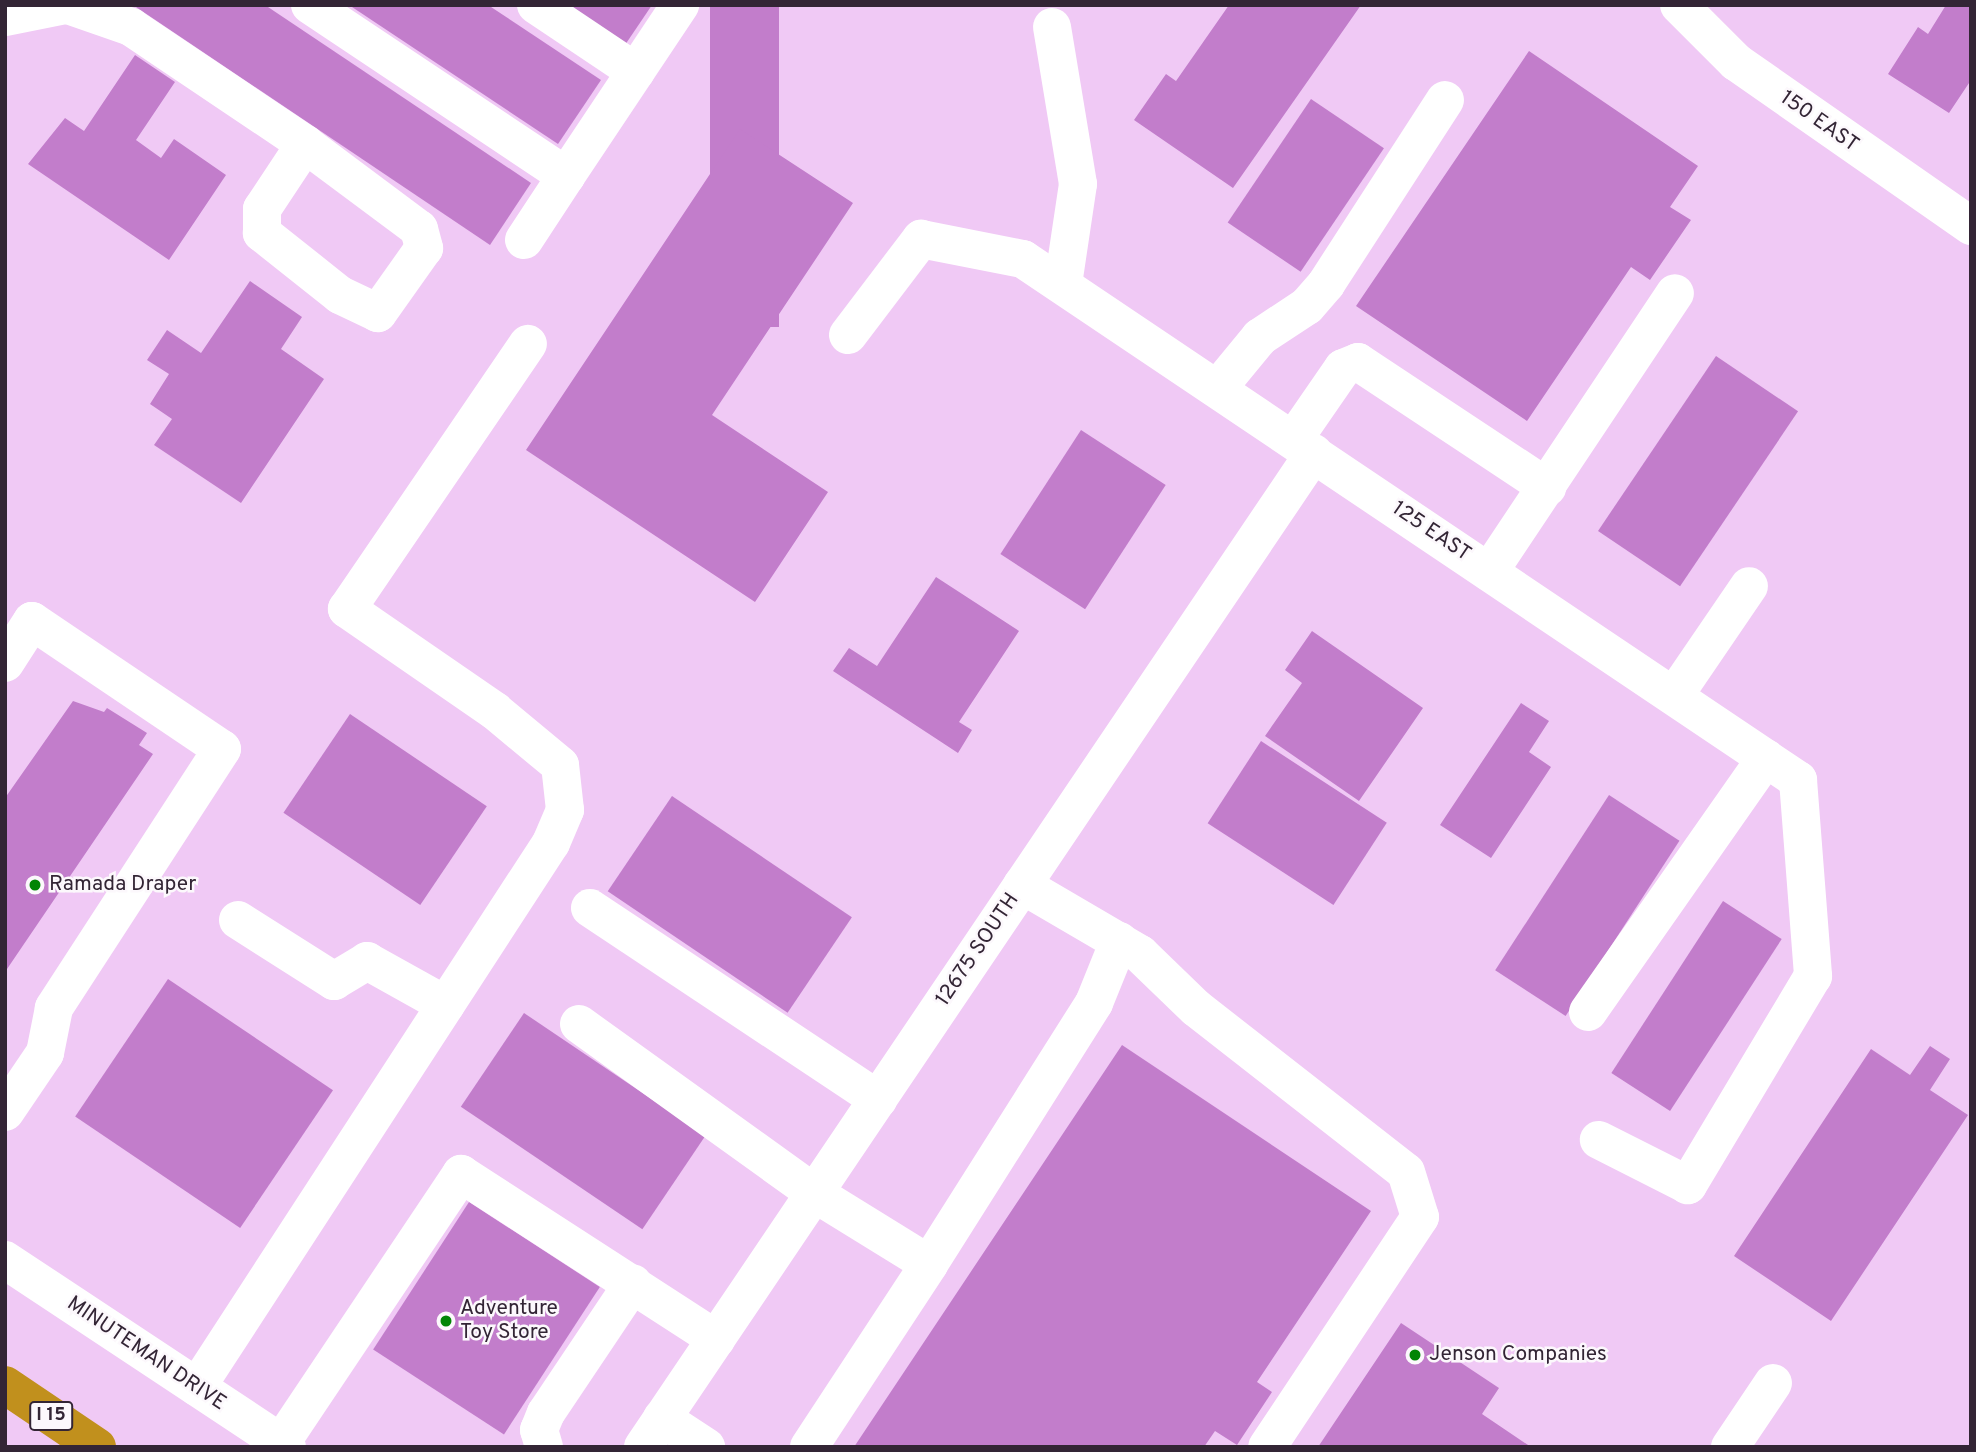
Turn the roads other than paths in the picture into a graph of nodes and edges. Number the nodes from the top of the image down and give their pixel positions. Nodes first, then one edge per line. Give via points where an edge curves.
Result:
1 (13, 5) edge
2 (67, 5) edge
3 (310, 5) edge
4 (536, 5) edge
5 (680, 5) edge
6 (1679, 5) edge
7 (5, 16) edge
8 (1052, 27) dead end
9 (636, 72) junction
10 (1445, 100) dead end
11 (306, 144) junction
12 (566, 176) junction
13 (1969, 222) edge
14 (524, 240) dead end
15 (1063, 284) junction
16 (1675, 293) dead end
17 (848, 335) dead end
18 (528, 344) dead end
19 (1218, 388) junction
20 (1304, 446) junction
21 (1547, 487) junction
22 (1489, 572) junction
23 (1749, 586) dead end
24 (5, 663) edge
25 (1674, 696) junction
26 (1766, 758) junction
27 (1022, 885) junction
28 (590, 908) dead end
29 (238, 920) dead end
30 (1119, 941) junction
31 (446, 1005) junction
32 (1588, 1012) dead end
33 (579, 1024) dead end
34 (878, 1099) junction
35 (5, 1112) edge
36 (1599, 1140) dead end
37 (814, 1193) junction
38 (5, 1260) edge
39 (929, 1264) junction
40 (633, 1283) junction
41 (716, 1339) junction
42 (1773, 1383) dead end
43 (5, 1385) edge
44 (197, 1387) junction
45 (653, 1433) edge
46 (284, 1445) edge
47 (97, 1447) edge
48 (544, 1447) edge
49 (706, 1447) edge
50 (808, 1447) edge
51 (1268, 1447) edge
52 (1730, 1447) edge

1 - 7 street
2 - 7 street
2 - 11 street via 131,27
3 - 12 street
4 - 9 street
5 - 9 street
6 - 13 street, 150 EAST via 1736,62
8 - 15 street via 1078,184
9 - 12 street
10 - 19 street via 1326,284 1307,306 1260,337
11 - 11 street via 427,239 378,313 340,295 262,233 262,209
12 - 14 street
15 - 17 street, 125 EAST via 1023,259 921,239
15 - 19 street, 125 EAST
16 - 21 street
18 - 31 street via 347,609 495,711 560,765 567,785 551,843
19 - 20 street, 125 EAST
20 - 21 street, 12675 SOUTH via 1343,368 1358,362
20 - 22 street, 125 EAST
20 - 27 street, 12675 SOUTH
21 - 22 street
22 - 25 street, 125 EAST
23 - 25 street
24 - 35 street via 32,621 222,749 54,1008 45,1053
25 - 26 street, 125 EAST
26 - 32 street
26 - 36 street, 125 EAST via 1798,780 1813,976 1688,1185
27 - 30 street
27 - 34 street, 12675 SOUTH
28 - 34 street
29 - 31 street via 334,981 367,961
30 - 39 street via 1094,1003
30 - 51 street via 1406,1172 1420,1217
31 - 44 street
33 - 37 street
34 - 37 street, 12675 SOUTH
37 - 39 street
37 - 41 street, 12675 SOUTH
38 - 44 street, MINUTEMAN DRIVE
39 - 50 street
40 - 41 street
40 - 46 street via 461,1174
40 - 48 street via 546,1413 539,1430
41 - 45 street, 12675 SOUTH
42 - 52 street
43 - 47 highway, I 15
44 - 46 street, MINUTEMAN DRIVE
45 - 49 street

